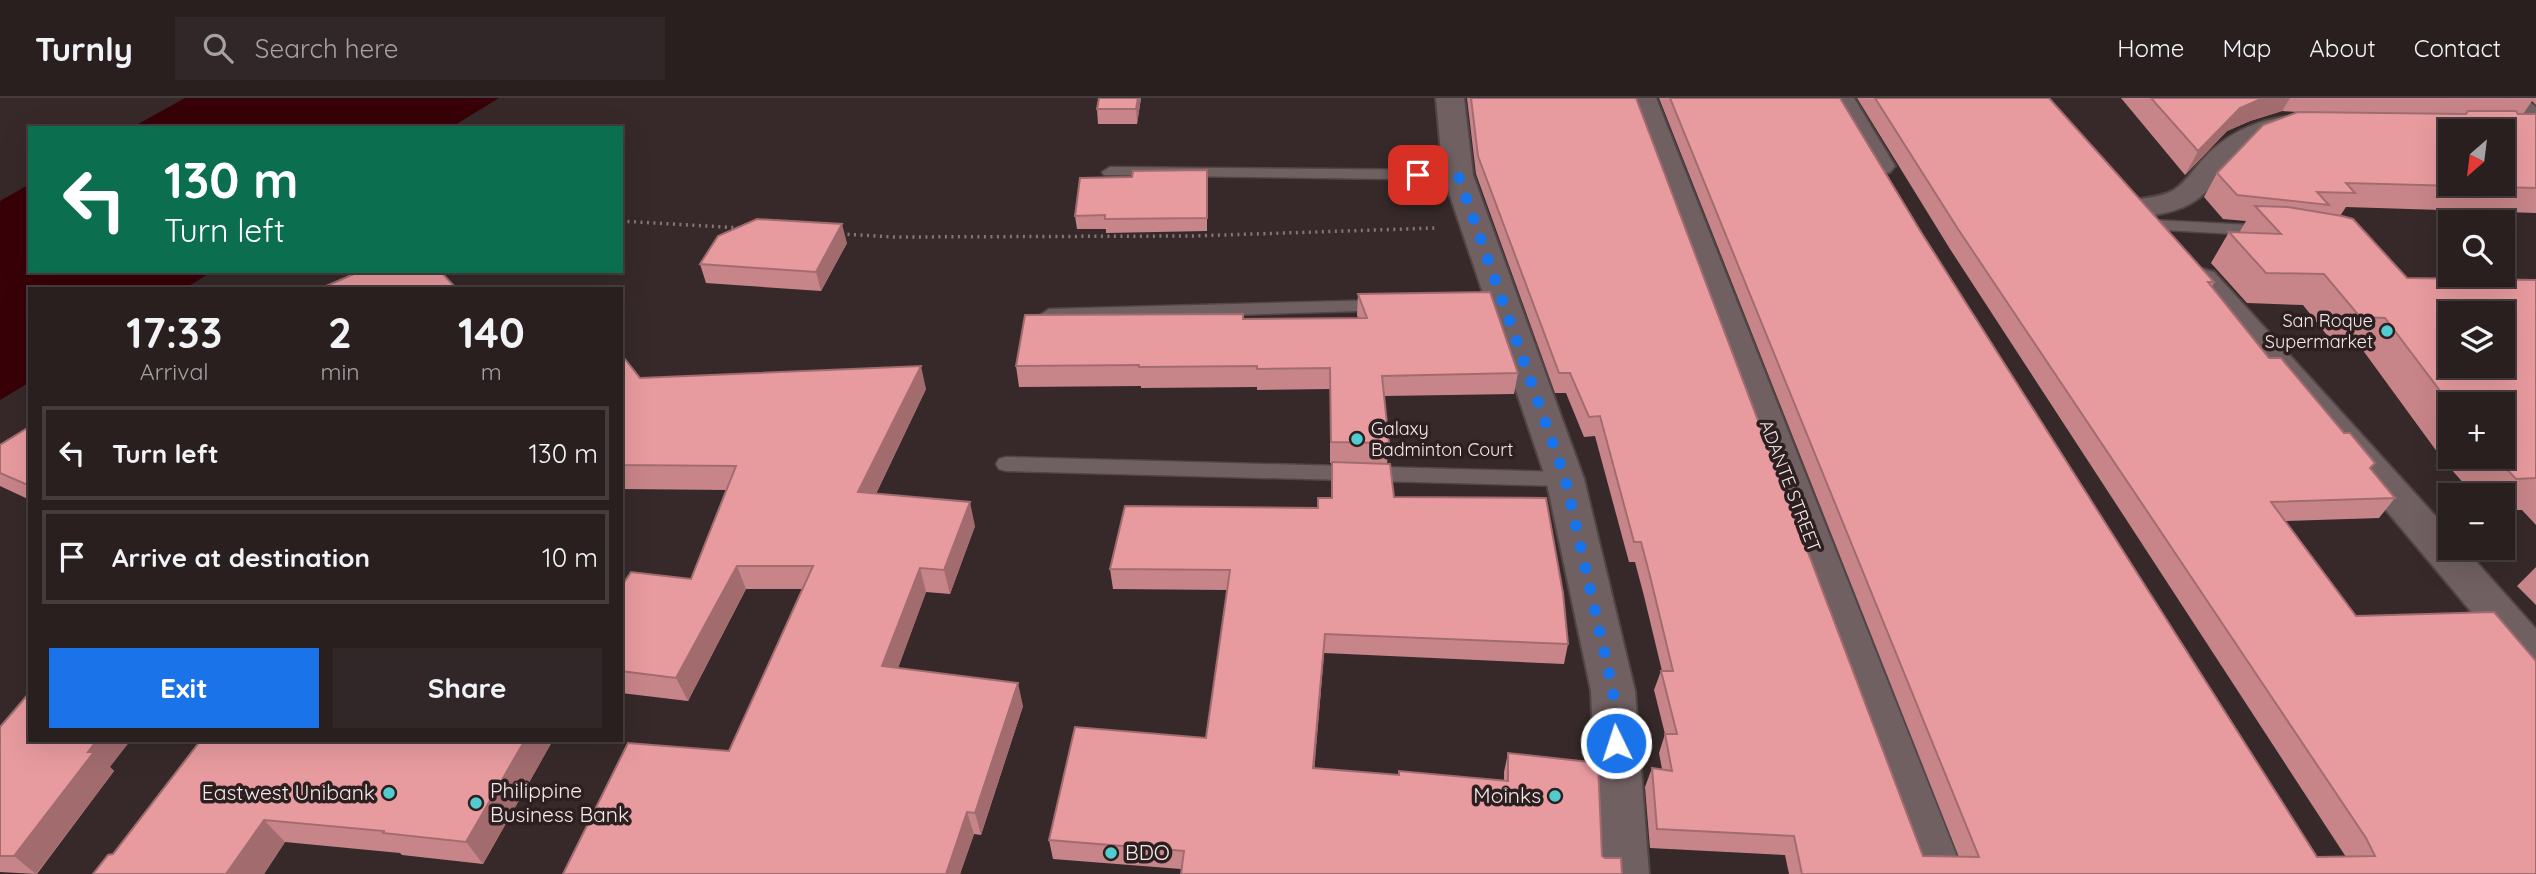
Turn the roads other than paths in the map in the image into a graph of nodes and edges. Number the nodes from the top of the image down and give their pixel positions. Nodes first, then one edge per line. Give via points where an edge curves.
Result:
1 (1450, 98) edge
2 (1642, 98) edge
3 (1840, 98) edge
4 (2536, 115) edge
5 (2520, 117) edge
6 (2336, 124) edge
7 (1110, 172) dead end
8 (1458, 175) junction
9 (1895, 191) edge
10 (2137, 207) junction
11 (2291, 233) edge
12 (1406, 305) edge
13 (1049, 315) edge
14 (1006, 464) dead end
15 (1565, 478) junction
16 (2536, 659) edge
17 (1625, 874) edge
18 (1939, 874) edge

1 - 8 street
2 - 18 street, ADANTE STREET
3 - 9 street
4 - 5 lane
6 - 10 street via 2283,123 2255,131 2234,143 2187,195 2168,204
7 - 8 lane
8 - 15 street via 1477,227 1494,304
10 - 11 lane
10 - 16 street via 2352,445
12 - 13 lane
14 - 15 lane
15 - 17 street via 1613,691

